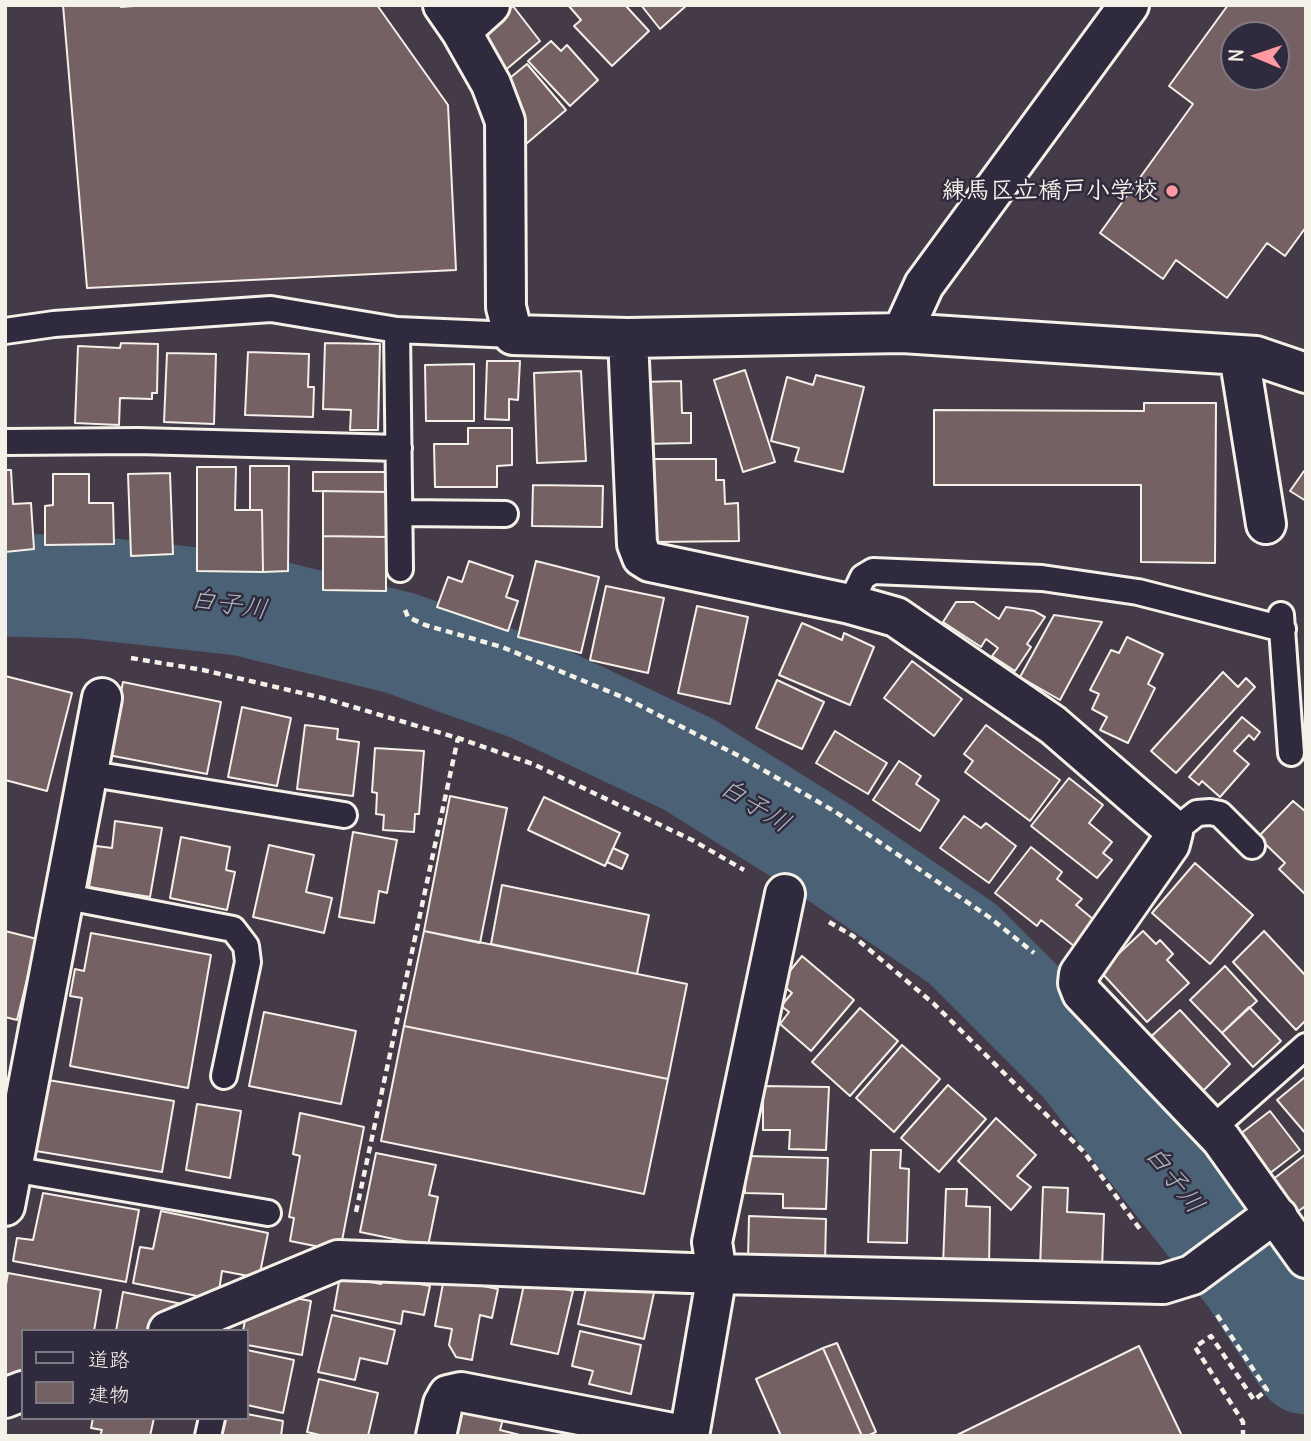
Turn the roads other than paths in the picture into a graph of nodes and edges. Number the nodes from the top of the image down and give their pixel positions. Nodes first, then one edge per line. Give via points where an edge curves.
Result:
1 (490, 5) edge
2 (1129, 5) edge
3 (452, 18) edge
4 (397, 330) junction
5 (5, 331) edge
6 (902, 334) junction
7 (513, 335) junction
8 (628, 338) junction
9 (1239, 355) junction
10 (1306, 373) edge
11 (5, 442) edge
12 (399, 448) junction
13 (401, 513) junction
14 (505, 514) dead end
15 (1266, 524) dead end
16 (400, 569) road end
17 (850, 604) junction
18 (102, 698) dead end
19 (1291, 753) dead end
20 (86, 773) junction
21 (344, 815) dead end
22 (1173, 832) junction
23 (1252, 846) dead end
24 (785, 894) road end
25 (62, 896) junction
26 (1306, 1046) edge
27 (224, 1076) dead end
28 (1212, 1129) junction
29 (12, 1169) junction
30 (5, 1206) edge
31 (268, 1213) dead end
32 (1270, 1220) junction
33 (1305, 1255) edge
34 (717, 1274) junction
35 (173, 1329) edge
36 (436, 1436) edge
37 (689, 1436) edge

1 - 3 street
2 - 6 street via 924,285
3 - 7 street via 491,84 505,121 506,307
4 - 5 lane via 271,309
4 - 7 lane
4 - 12 lane
6 - 8 street
6 - 9 street
7 - 8 street
8 - 17 street via 637,544 642,556 650,562
9 - 10 street
9 - 15 street
11 - 12 lane
12 - 13 lane
13 - 14 lane
13 - 16 lane
17 - 19 lane via 863,577 873,571 1042,578 1138,592 1282,622
17 - 22 street via 896,617 1053,725
18 - 20 street
20 - 21 lane
20 - 25 street
22 - 23 lane via 1197,813 1210,812 1220,814
22 - 28 street via 1170,844 1078,983 1082,993
24 - 34 street via 712,1242
25 - 27 lane via 233,929 246,946 248,961
25 - 29 street
26 - 28 lane
28 - 32 street
29 - 30 street
29 - 31 lane
32 - 33 street
32 - 34 street via 1184,1278 1163,1284
34 - 35 street via 338,1260
34 - 37 street
36 - 37 street via 448,1395 461,1392

